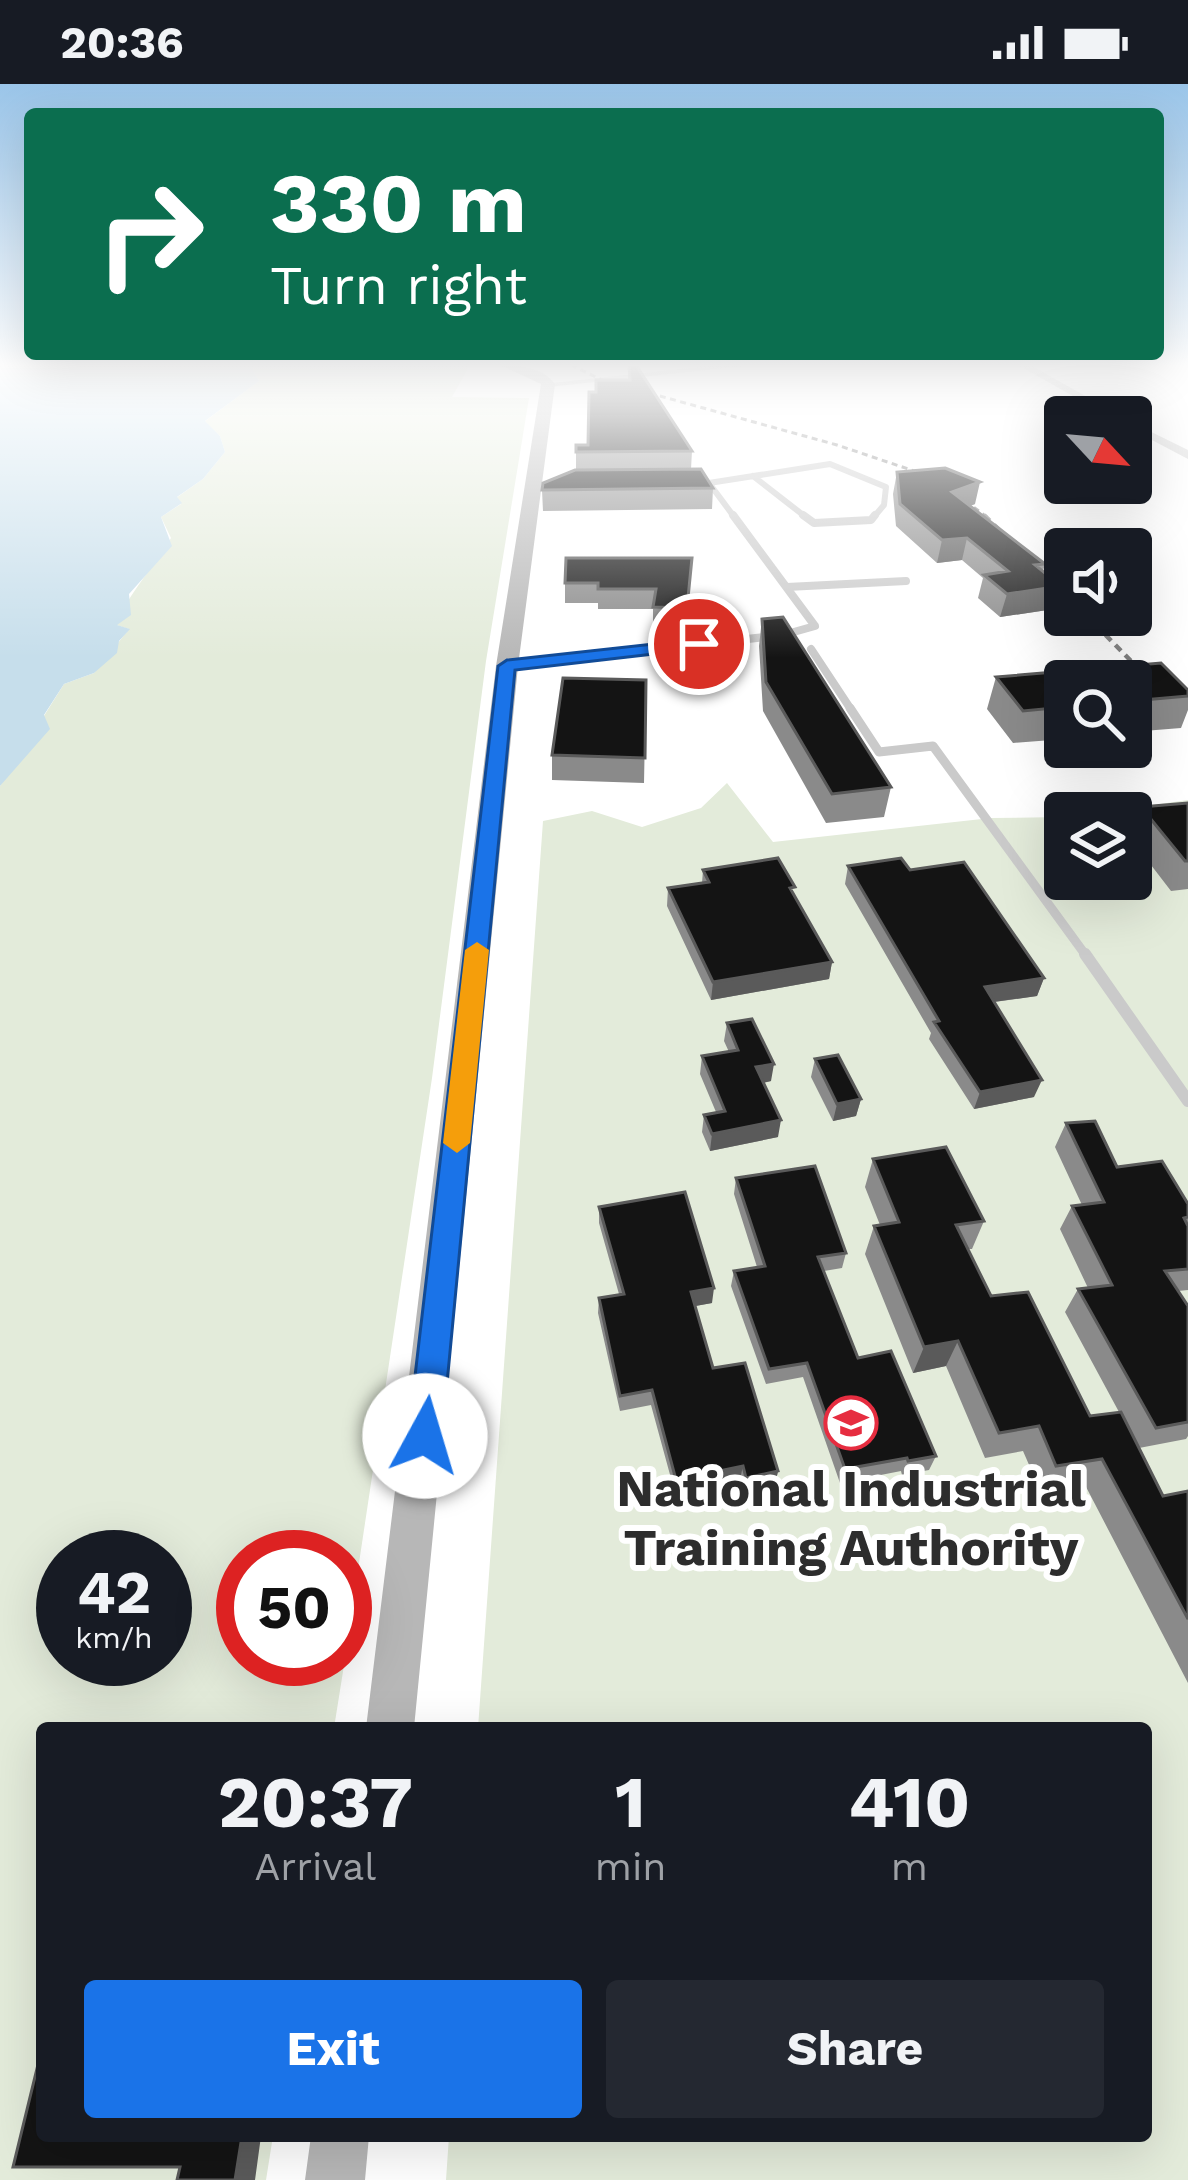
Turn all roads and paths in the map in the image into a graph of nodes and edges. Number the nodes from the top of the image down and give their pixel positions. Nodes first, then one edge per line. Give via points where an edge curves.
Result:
1 (541, 463) edge
2 (753, 476) junction
3 (709, 482) junction
4 (691, 484) edge
5 (906, 581) dead end
6 (787, 587) junction
7 (812, 649) dead end
8 (507, 666) junction
9 (1188, 1101) edge
10 (391, 1722) edge
11 (339, 2142) edge
12 (335, 2180) edge

1 - 8 main road
2 - 2 lane via 838,464 886,488 884,505 871,520 814,524
2 - 3 lane
3 - 4 lane
3 - 6 lane
5 - 6 lane
6 - 8 lane via 815,626
7 - 9 lane via 879,752 933,746
8 - 10 main road
11 - 12 main road

